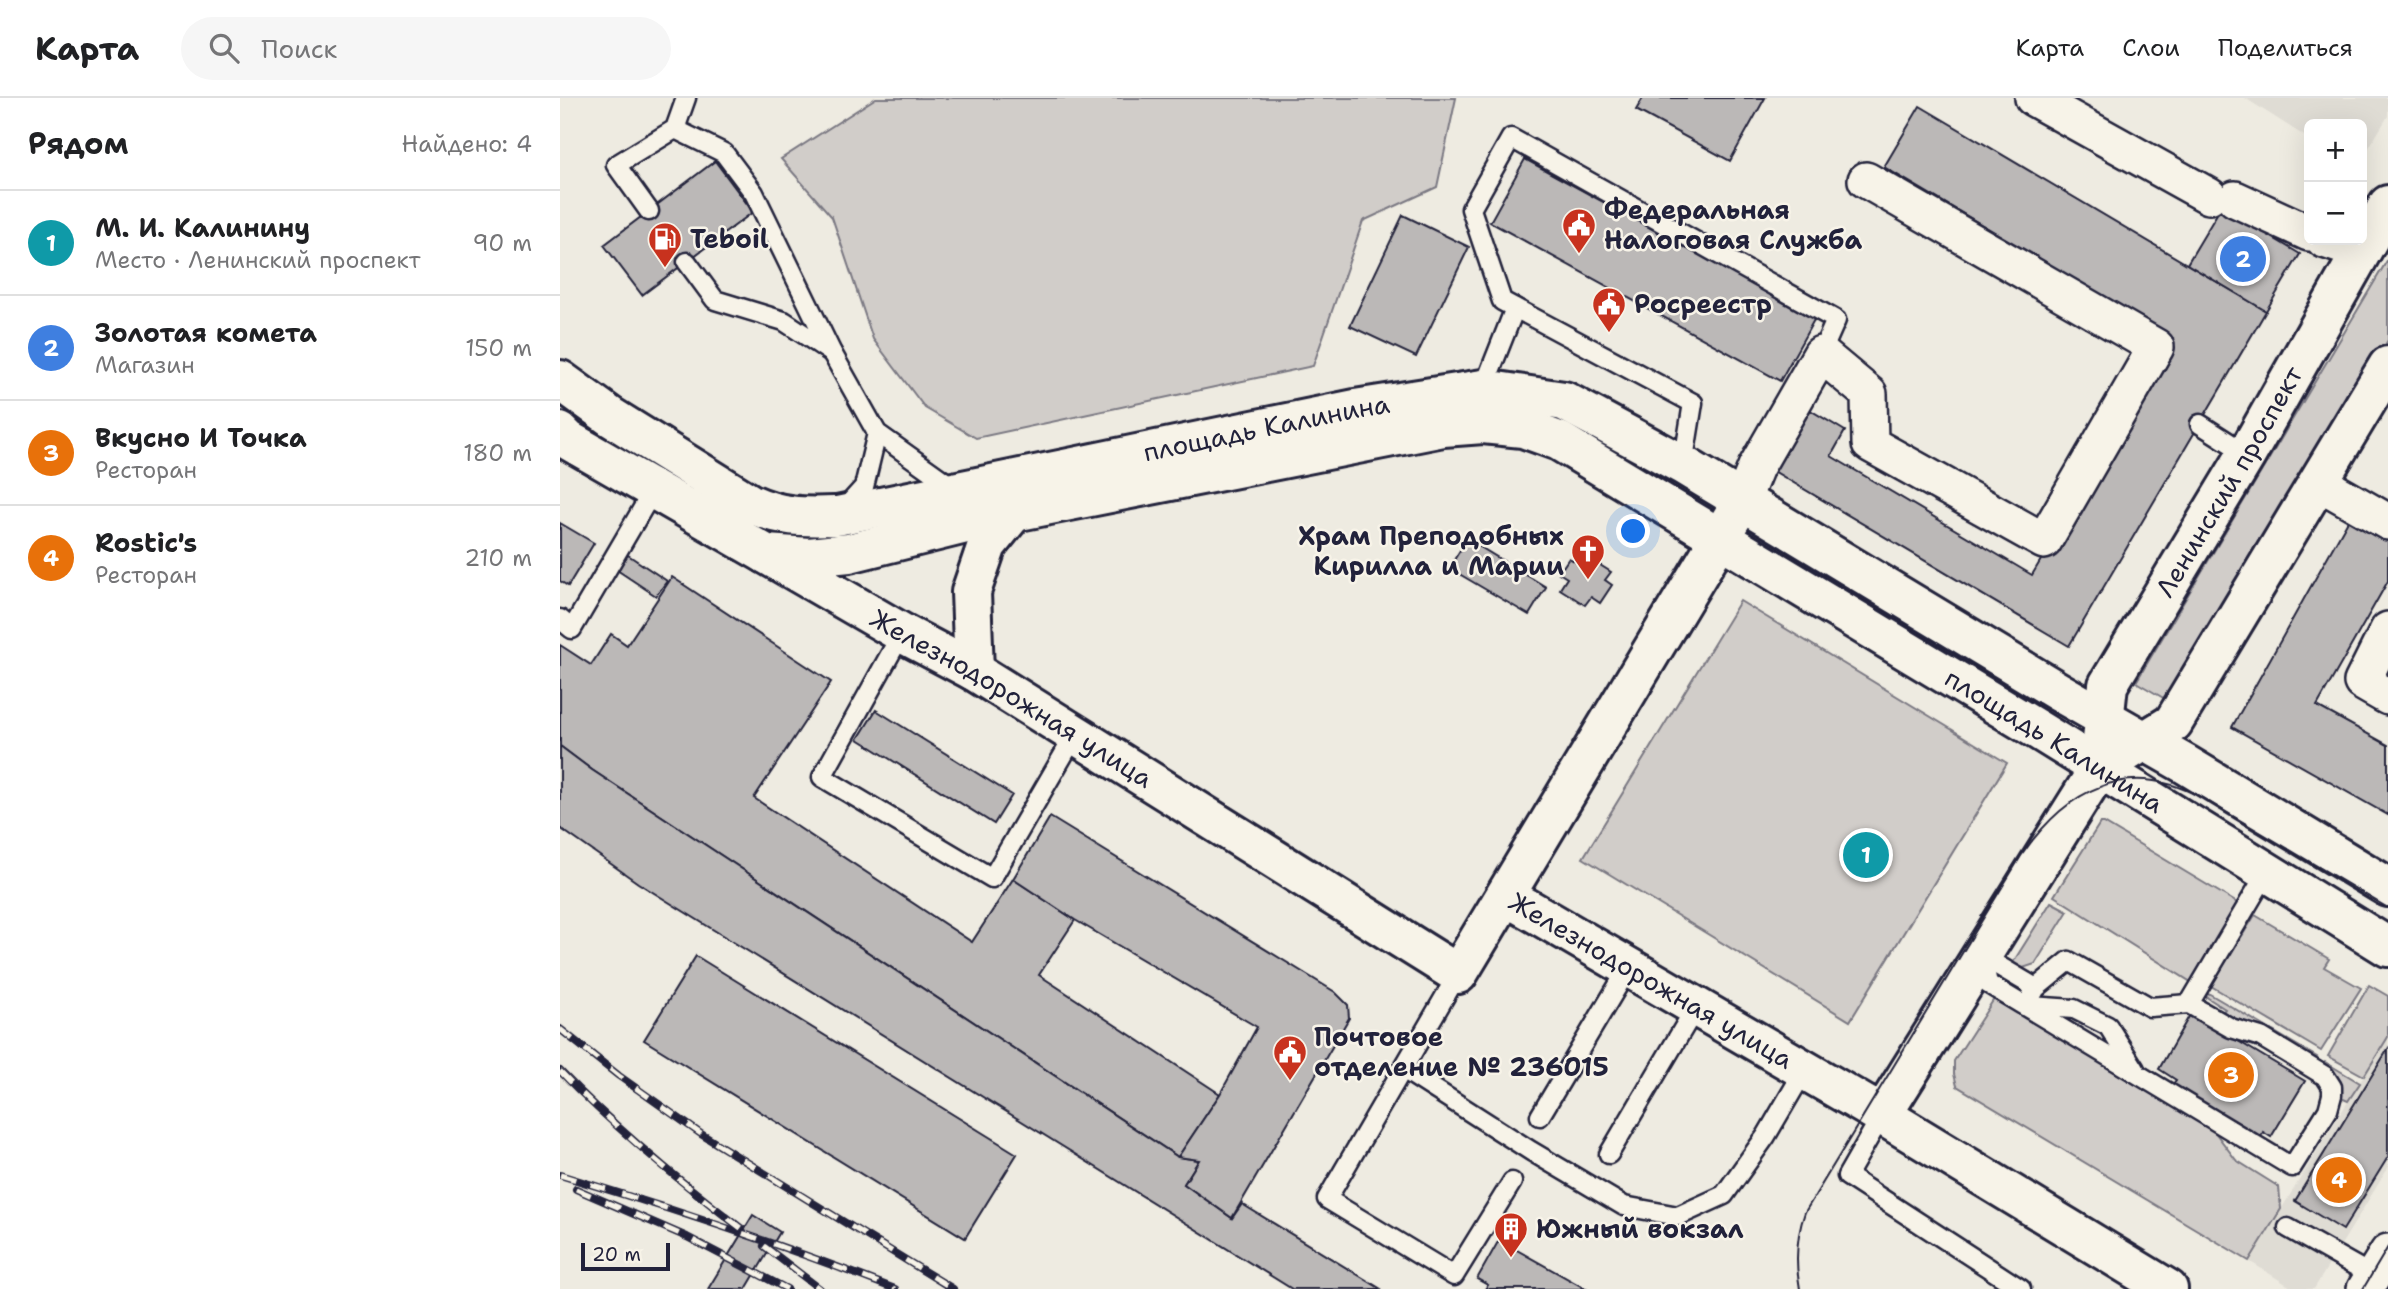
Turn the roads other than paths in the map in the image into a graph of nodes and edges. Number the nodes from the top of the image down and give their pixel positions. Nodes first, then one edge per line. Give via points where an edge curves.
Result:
1 (686, 98) edge
2 (2033, 98) edge
3 (675, 129) junction
4 (1866, 180) dead end
5 (2388, 205) edge
6 (649, 211) dead end
7 (2304, 231) edge
8 (2339, 245) edge
9 (2360, 252) junction
10 (687, 262) dead end
11 (1515, 308) junction
12 (832, 354) junction
13 (1821, 354) junction
14 (2388, 366) edge
15 (560, 380) edge
16 (1483, 388) junction
17 (2200, 424) dead end
18 (877, 433) junction
19 (563, 442) edge
20 (2247, 454) junction
21 (1683, 465) junction
22 (2318, 482) junction
23 (654, 489) junction
24 (958, 491) junction
25 (1742, 501) junction
26 (1014, 512) junction
27 (838, 516) junction
28 (2388, 522) edge
29 (1719, 536) junction
30 (766, 554) junction
31 (560, 619) edge
32 (2388, 630) edge
33 (902, 633) junction
34 (974, 671) junction
35 (2388, 697) edge
36 (2104, 718) junction
37 (1075, 735) junction
38 (2144, 741) junction
39 (2099, 768) junction
40 (2267, 873) junction
41 (2388, 887) edge
42 (1506, 895) junction
43 (2388, 947) edge
44 (1982, 956) junction
45 (1629, 967) junction
46 (1458, 974) junction
47 (2036, 988) junction
48 (2189, 1004) junction
49 (2026, 1006) junction
50 (1696, 1007) junction
51 (1403, 1069) junction
52 (1804, 1071) junction
53 (1882, 1115) junction
54 (1540, 1116) dead end
55 (1609, 1154) dead end
56 (1512, 1182) dead end
57 (2288, 1228) dead end
58 (2375, 1272) edge
59 (2021, 1289) edge
60 (2168, 1289) edge

1 - 3 lane
2 - 7 street via 2222,197
3 - 6 lane via 616,164
3 - 12 lane via 724,153 754,193
4 - 13 street via 2156,347 2138,387 2044,541 1870,444 1868,394
5 - 9 main road, Ленинский проспект
8 - 9 street
9 - 20 main road, Ленинский проспект
10 - 12 lane via 715,300 783,321
11 - 13 lane via 1502,301 1471,209 1511,138 1836,320
11 - 16 lane
11 - 21 lane via 1693,402
12 - 18 lane
13 - 25 street via 1756,467
14 - 22 main road, Ленинский проспект
15 - 27 main road, площадь Калинина via 621,424 749,503 795,518
16 - 21 main road, площадь Калинина via 1564,401
16 - 24 main road, площадь Калинина via 1355,409
17 - 20 lane
18 - 24 lane
18 - 27 lane via 864,487
19 - 23 main road, Железнодорожная улица
20 - 36 main road, Ленинский проспект via 2108,685
21 - 25 main road, площадь Калинина
22 - 28 street
22 - 38 main road, Ленинский проспект via 2173,723
23 - 30 main road, Железнодорожная улица
23 - 31 lane via 572,629
24 - 27 main road, площадь Калинина
25 - 29 main road
25 - 36 main road, площадь Калинина
26 - 29 main road, площадь Калинина via 1443,427 1483,424 1523,428 1559,441
26 - 30 main road, площадь Калинина via 849,553 809,557
26 - 34 main road via 987,545 971,592
29 - 39 main road, площадь Калинина
29 - 42 main road
30 - 33 main road, Железнодорожная улица
32 - 35 street via 2362,682
33 - 34 main road, Железнодорожная улица
33 - 37 lane via 821,777 992,878
34 - 37 main road, Железнодорожная улица
36 - 38 main road, площадь Калинина
36 - 39 main road, Ленинский проспект
37 - 46 main road, Железнодорожная улица
38 - 39 main road, Ленинский проспект
38 - 41 main road, площадь Калинина
39 - 40 main road, площадь Калинина
39 - 44 main road, Ленинский проспект
40 - 43 main road, площадь Калинина
40 - 48 lane
42 - 45 main road, Железнодорожная улица
42 - 46 main road, Железнодорожная улица
44 - 47 lane
44 - 49 lane via 1987,984
44 - 53 main road, Ленинский проспект
45 - 50 main road, Железнодорожная улица
45 - 54 lane
46 - 51 lane, Железнодорожная улица
47 - 48 lane via 2069,961 2150,1007
47 - 49 lane
48 - 49 lane via 2231,1028 2261,1037 2329,1081 2329,1110 2292,1167
50 - 52 main road, Железнодорожная улица
50 - 55 lane
51 - 52 lane, Железнодорожная улица via 1624,1206 1678,1216 1724,1195
51 - 56 lane via 1327,1199 1454,1276
52 - 53 main road, Железнодорожная улица
53 - 59 lane via 1847,1176
53 - 60 main road, Железнодорожная улица
57 - 58 lane

